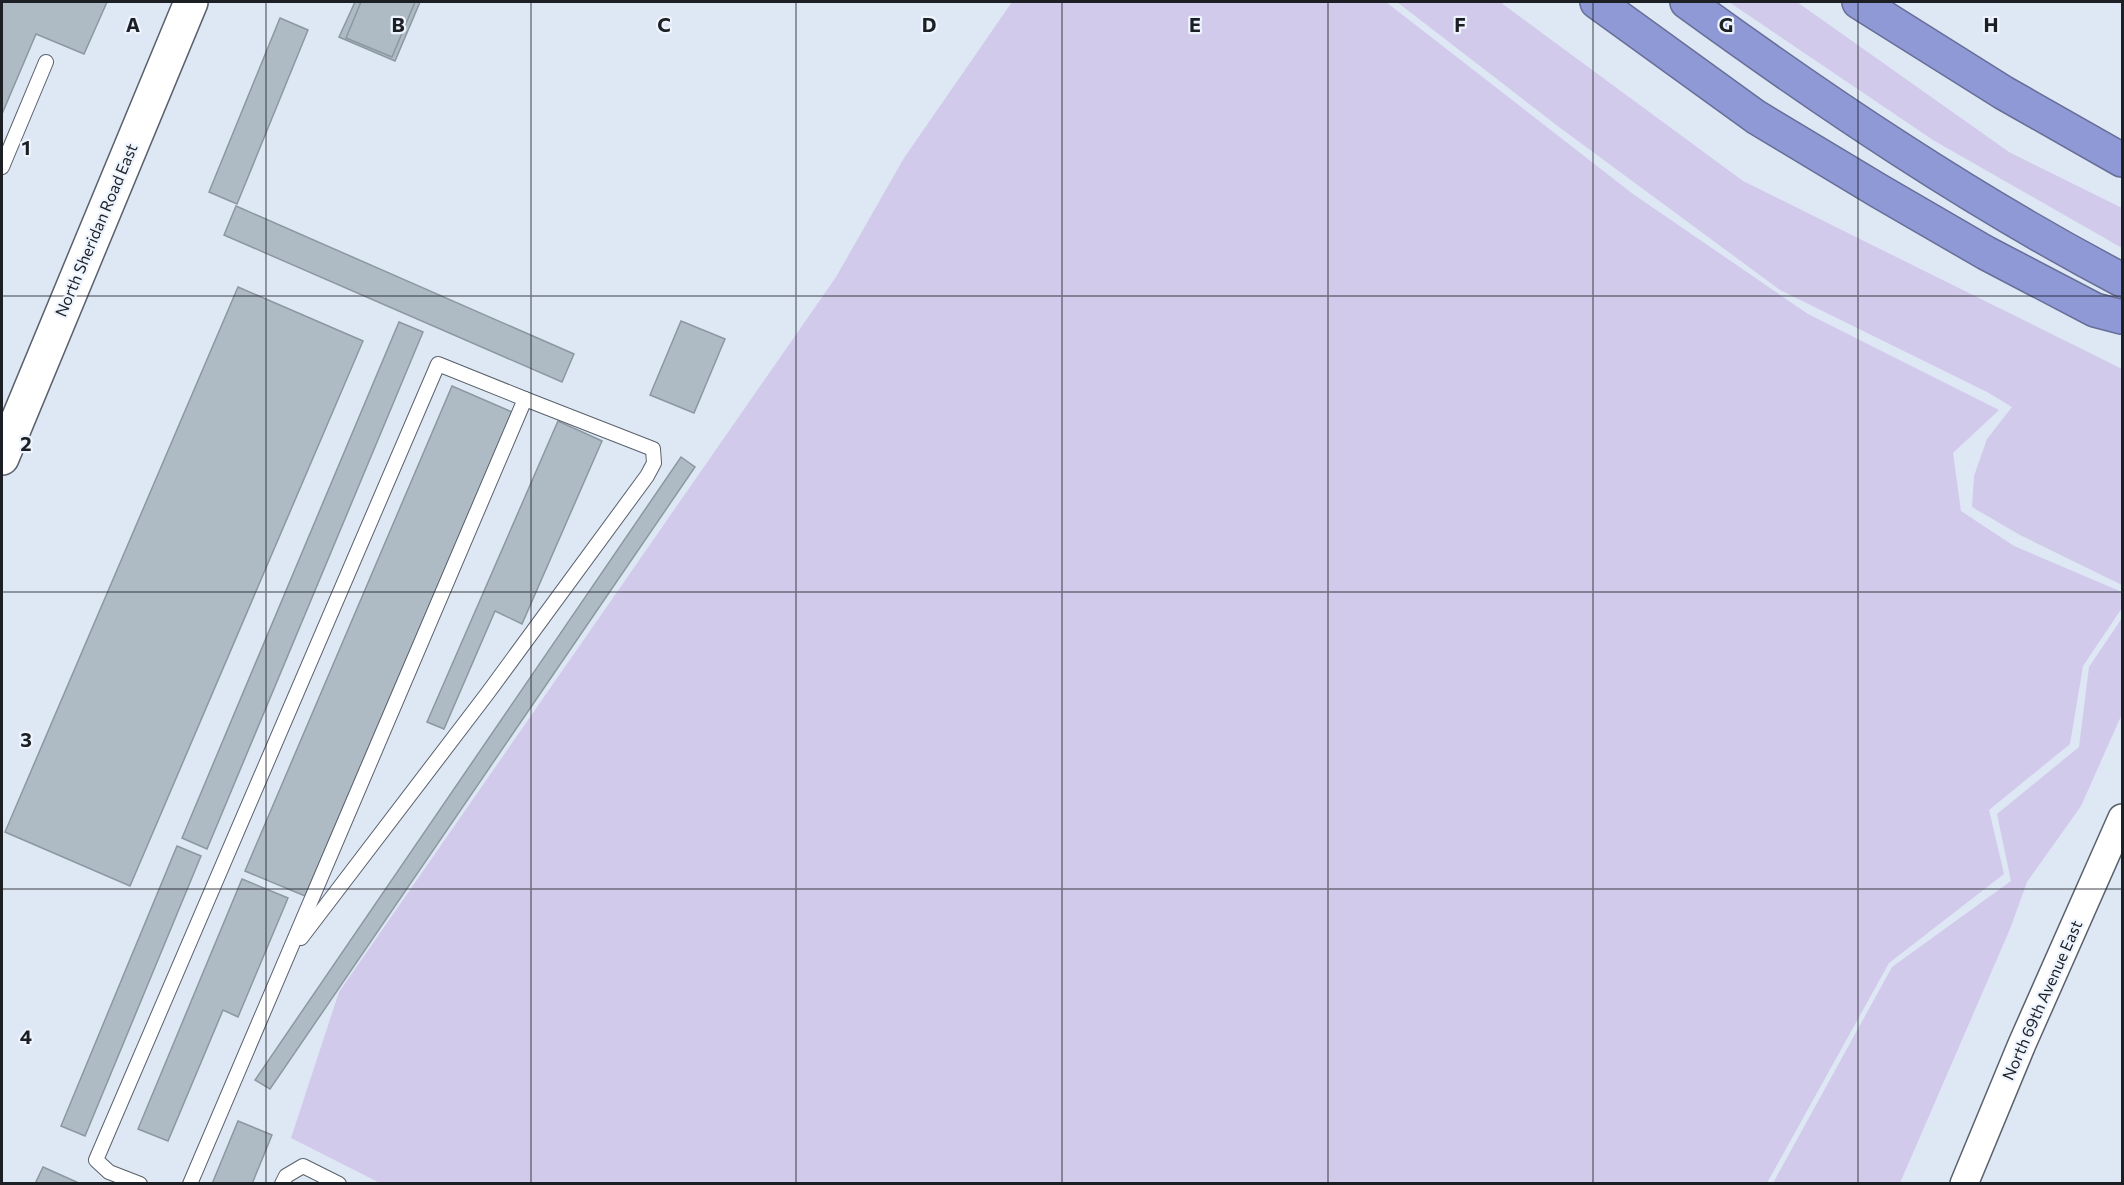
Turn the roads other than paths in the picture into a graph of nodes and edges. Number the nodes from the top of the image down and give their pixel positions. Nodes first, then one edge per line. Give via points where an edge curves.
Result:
1 (191, 2) edge
2 (1597, 2) edge
3 (1687, 2) edge
4 (1859, 2) edge
5 (46, 62) dead end
6 (6, 146) edge
7 (2122, 160) edge
8 (2, 166) edge
9 (2122, 280) edge
10 (2122, 317) edge
11 (525, 399) junction
12 (2, 458) edge
13 (2122, 818) edge
14 (288, 954) junction
15 (140, 1184) edge
16 (190, 1184) edge
17 (282, 1184) edge
18 (339, 1184) edge
19 (1964, 1184) edge

1 - 12 main road, North Sheridan Road East
2 - 10 highway via 1756,117 1878,191 2095,310
3 - 9 highway via 1858,122
4 - 7 highway via 2004,93
5 - 6 lane
6 - 8 lane
11 - 14 lane
11 - 14 lane via 653,449 654,463 487,694
11 - 15 lane via 438,364 96,1160 109,1172
13 - 19 street, North 69th Avenue East
14 - 16 lane
17 - 18 lane via 286,1176 303,1166

